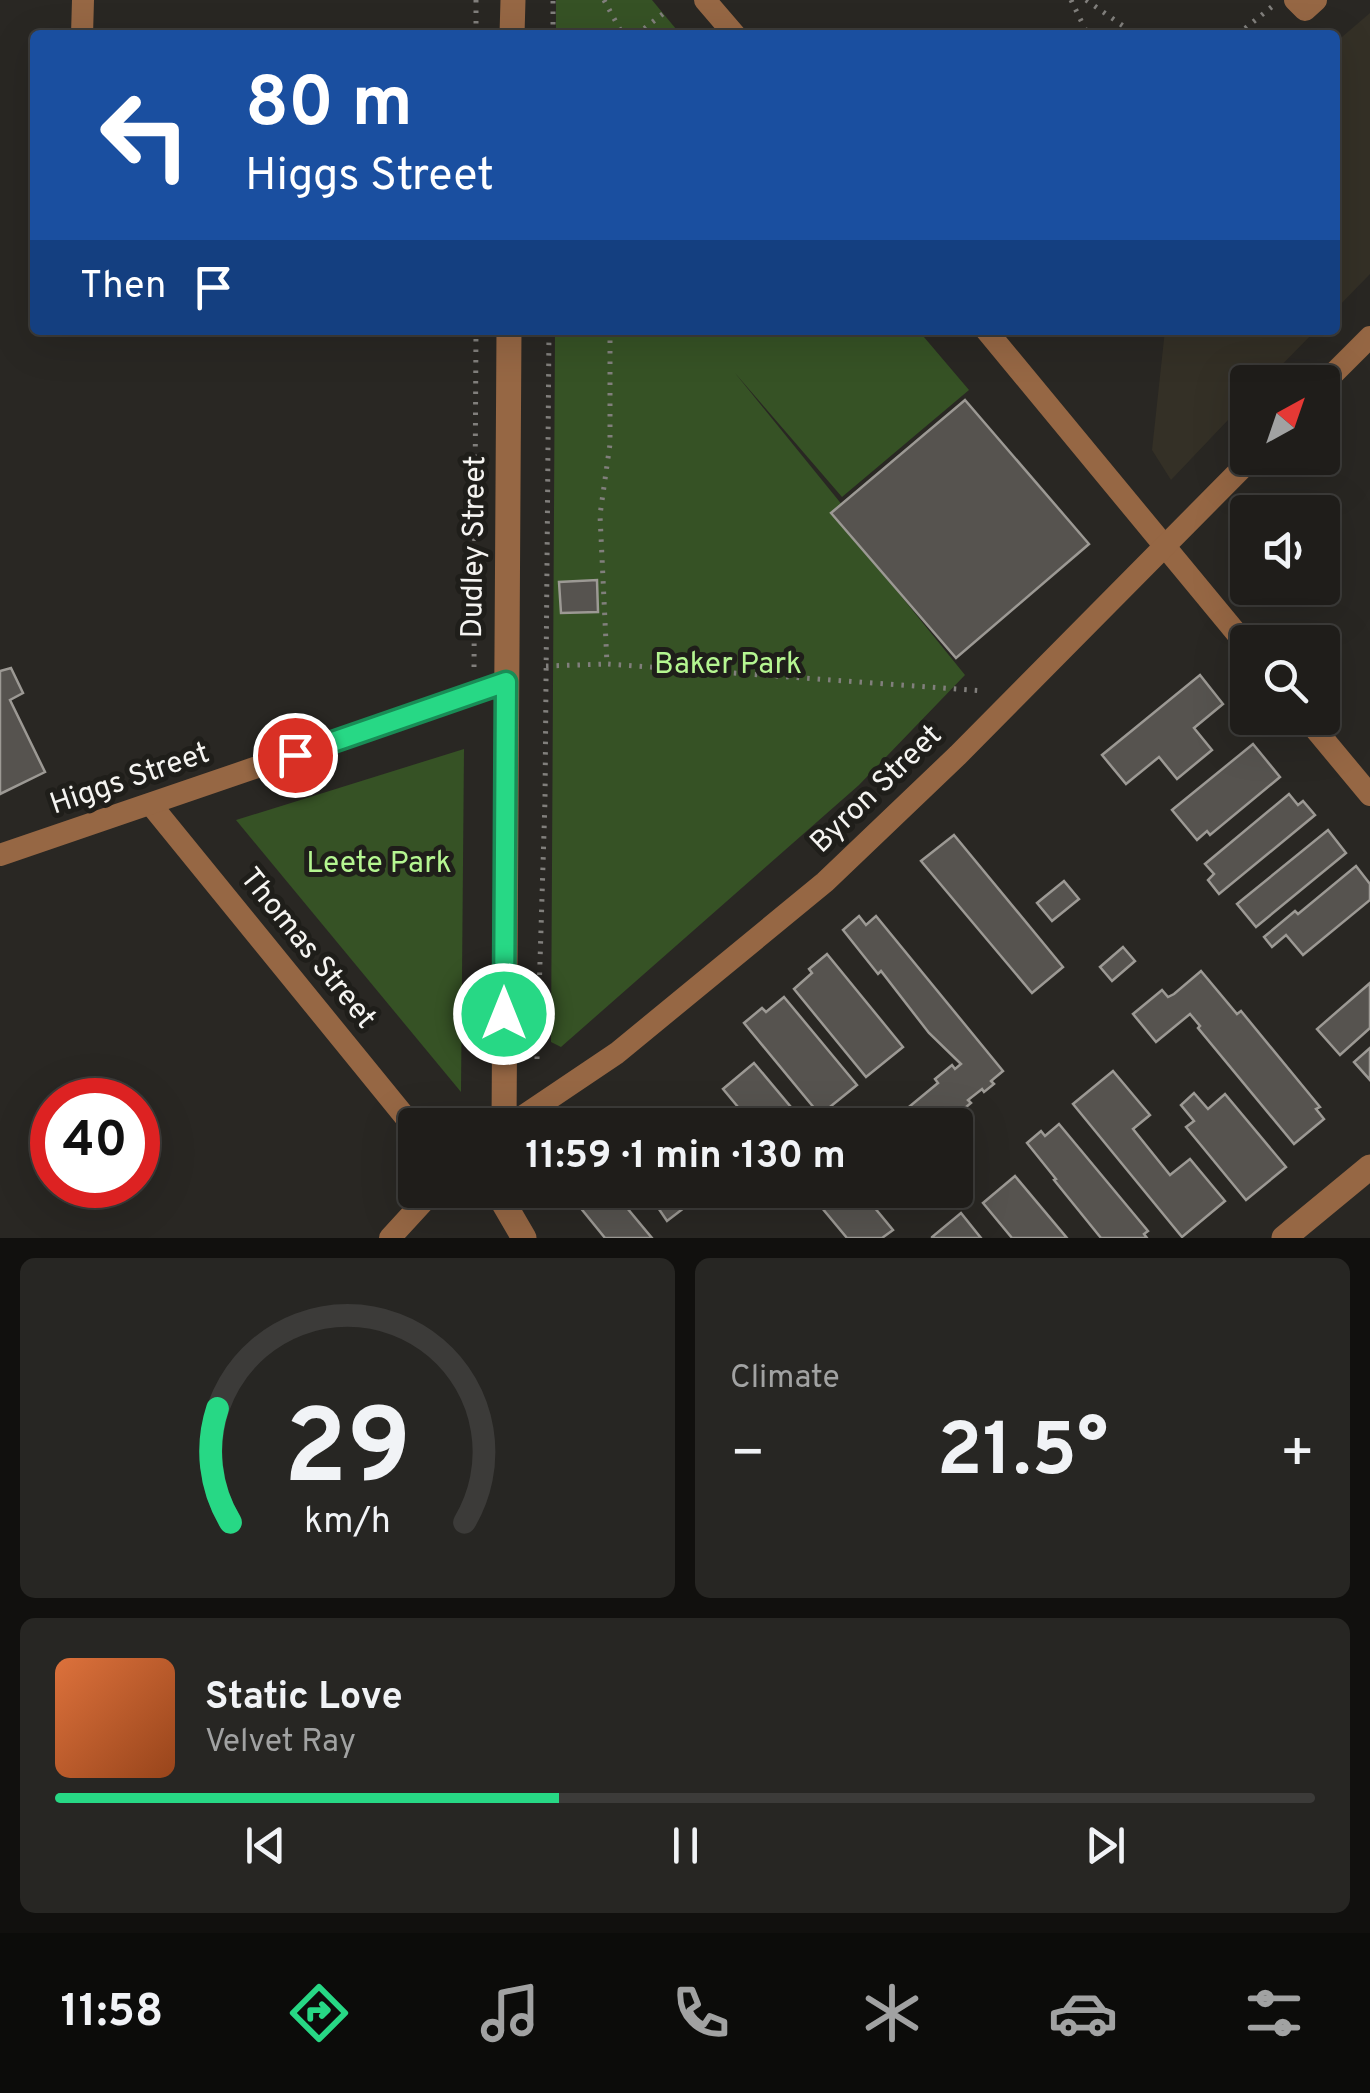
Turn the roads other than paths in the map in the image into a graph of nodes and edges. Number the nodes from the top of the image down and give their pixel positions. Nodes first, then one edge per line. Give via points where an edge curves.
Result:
1 (82, 0) edge
2 (512, 0) edge
3 (705, 0) edge
4 (1295, 0) edge
5 (1316, 0) edge
6 (82, 30) edge
7 (512, 30) edge
8 (731, 30) edge
9 (510, 335) edge
10 (990, 335) edge
11 (1370, 337) edge
12 (1340, 367) edge
13 (1235, 475) edge
14 (1165, 546) junction
15 (1230, 625) edge
16 (506, 682) junction
17 (1320, 735) edge
18 (1370, 795) edge
19 (152, 806) junction
20 (0, 856) edge
21 (398, 1108) edge
22 (507, 1108) edge
23 (533, 1108) edge
24 (1370, 1167) edge
25 (418, 1208) edge
26 (506, 1208) edge
27 (390, 1238) edge
28 (524, 1238) edge
29 (1284, 1238) edge

1 - 6 street
2 - 7 street
3 - 8 street
4 - 5 street via 1305,10
9 - 16 street, Dudley Street
10 - 14 street
11 - 12 street
13 - 14 street, Byron Street
14 - 15 street
14 - 23 street, Byron Street via 825,882 617,1053
16 - 19 street, Higgs Street
16 - 22 street, Dudley Street
17 - 18 street
19 - 20 street, Higgs Street
19 - 21 street, Thomas Street
24 - 29 street
25 - 27 street
26 - 28 street

